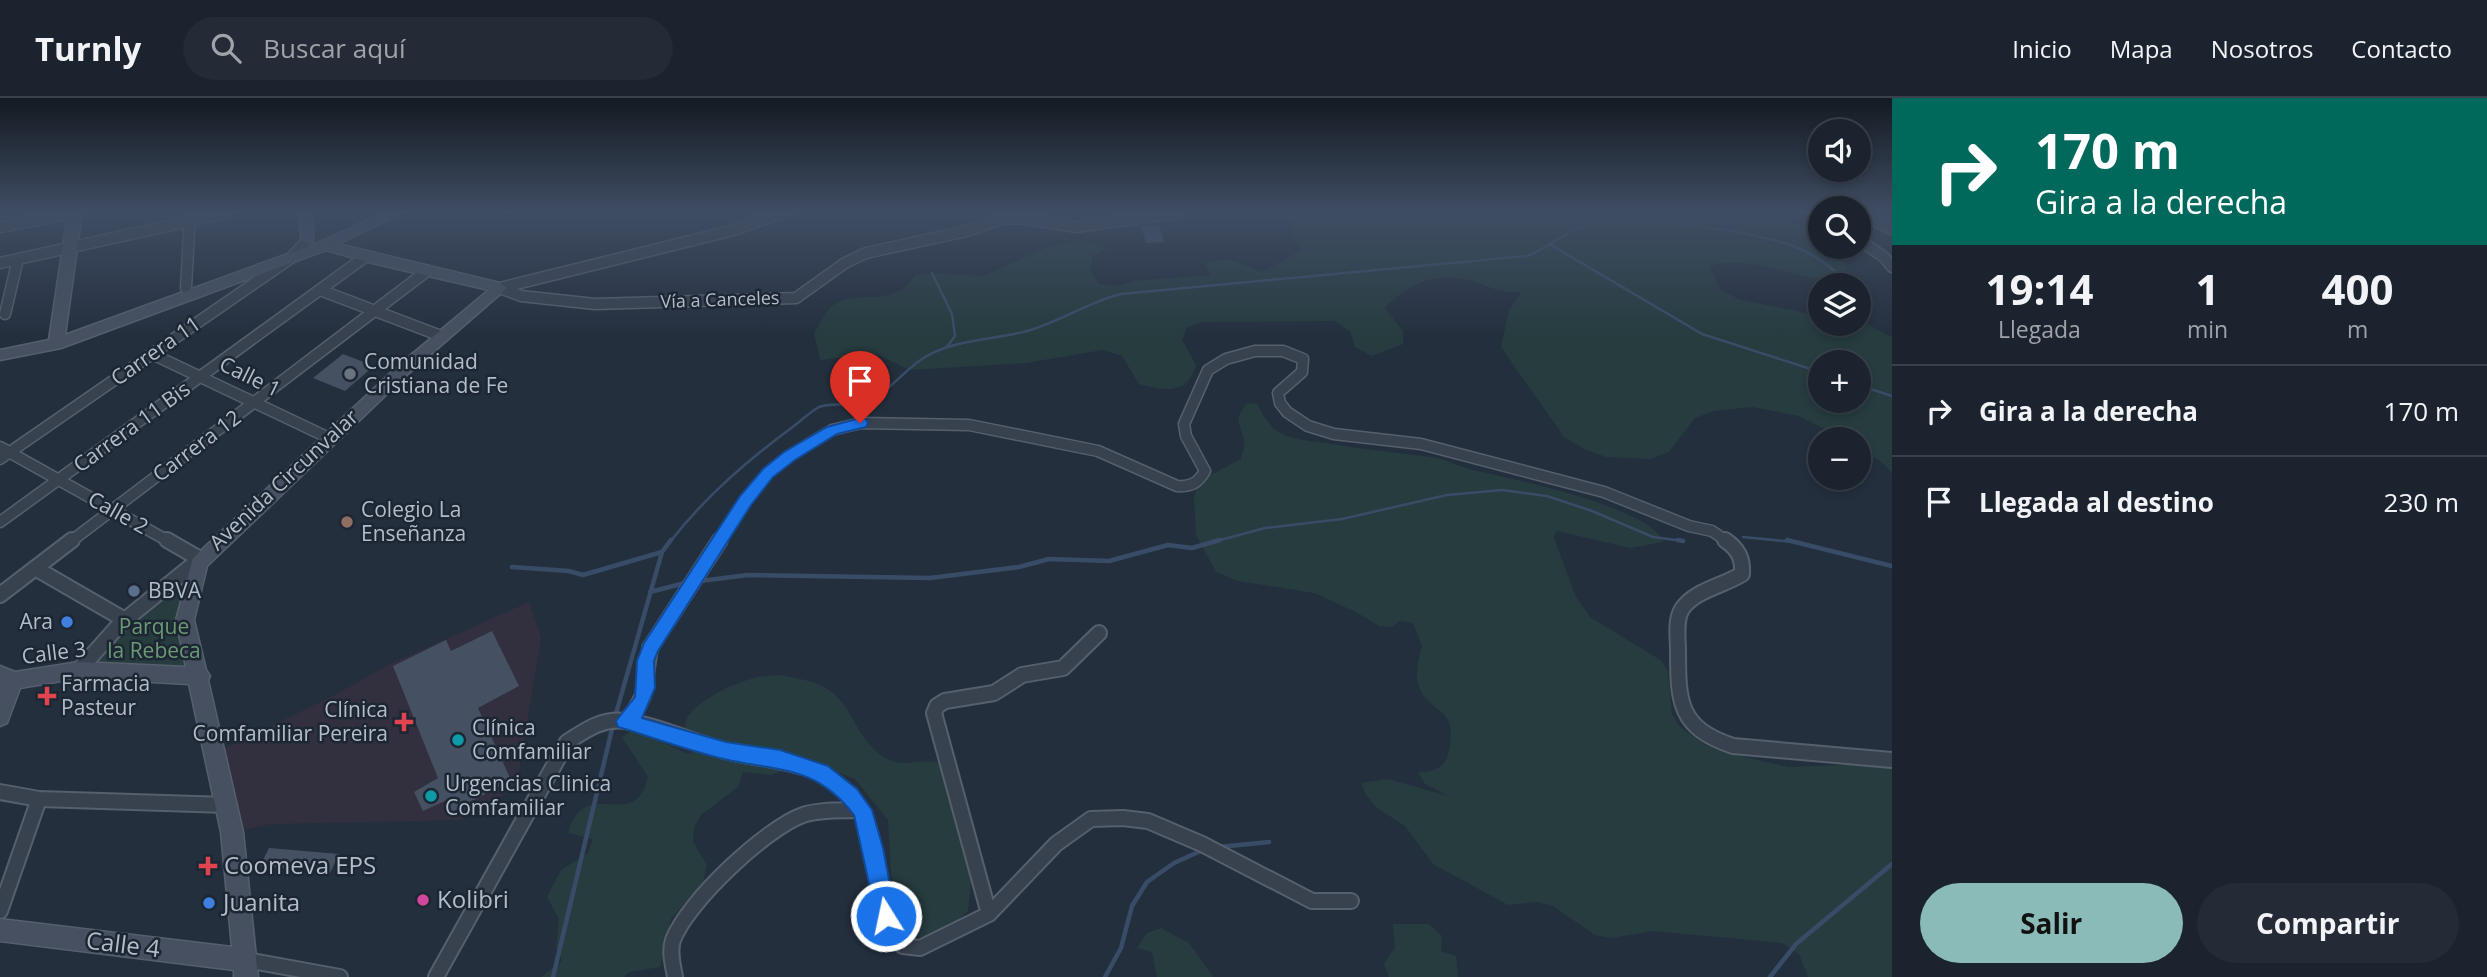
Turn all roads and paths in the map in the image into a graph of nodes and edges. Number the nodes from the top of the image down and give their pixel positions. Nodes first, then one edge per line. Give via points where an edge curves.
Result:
1 (42, 254) edge
2 (70, 254) edge
3 (188, 254) edge
4 (273, 254) edge
5 (295, 254) edge
6 (302, 254) edge
7 (355, 254) edge
8 (636, 254) edge
9 (867, 254) edge
10 (1880, 254) edge
11 (365, 257) junction
12 (291, 258) junction
13 (18, 259) junction
14 (0, 263) edge
15 (1892, 267) edge
16 (427, 271) junction
17 (187, 288) junction
18 (499, 288) junction
19 (320, 290) junction
20 (377, 311) junction
21 (5, 314) dead end
22 (442, 336) junction
23 (56, 340) junction
24 (0, 346) edge
25 (152, 354) junction
26 (0, 355) edge
27 (200, 377) junction
28 (253, 403) junction
29 (329, 438) junction
30 (3, 452) edge
31 (59, 480) junction
32 (112, 511) junction
33 (0, 522) edge
34 (199, 561) junction
35 (35, 568) junction
36 (0, 595) edge
37 (125, 620) junction
38 (1099, 634) dead end
39 (79, 670) junction
40 (200, 676) junction
41 (4, 680) edge
42 (0, 717) edge
43 (625, 721) junction
44 (1892, 760) edge
45 (0, 792) edge
46 (39, 799) junction
47 (227, 805) junction
48 (862, 810) junction
49 (1351, 901) dead end
50 (0, 911) edge
51 (989, 914) junction
52 (0, 930) edge
53 (246, 969) edge
54 (340, 977) edge
55 (436, 977) edge
56 (676, 977) edge

1 - 13 street
2 - 23 main road
3 - 17 street
4 - 17 main road
5 - 12 street, Carrera 11
6 - 12 main road
7 - 11 main road
8 - 18 street
9 - 18 street, Vía a Canceles via 841,265 796,298 578,303 509,295
10 - 15 street
11 - 16 main road
11 - 19 street, Carrera 11 Bis
12 - 23 main road
12 - 25 street, Carrera 11
13 - 14 street
13 - 21 street
16 - 18 main road
16 - 20 street, Carrera 12
17 - 23 main road
18 - 22 main road, Avenida Circunvalar
19 - 20 street
19 - 27 street, Carrera 11 Bis
20 - 22 street
20 - 28 street, Carrera 12
22 - 29 main road, Avenida Circunvalar
23 - 24 main road
23 - 26 main road
25 - 27 street, Calle 1
25 - 30 street, Carrera 11
27 - 28 street, Calle 1
27 - 31 street, Carrera 11 Bis
28 - 29 street, Calle 1
28 - 32 street, Carrera 12
29 - 34 main road, Avenida Circunvalar
30 - 31 street, Calle 2
31 - 32 street, Calle 2
31 - 33 street, Carrera 11 Bis
32 - 34 street, Calle 2
32 - 35 street, Carrera 12
34 - 37 street
34 - 40 main road, Avenida Circunvalar via 186,620
35 - 36 street, Carrera 12
35 - 37 street
37 - 39 street
38 - 51 street via 1062,668 1022,675 995,693 945,701 934,713
39 - 40 main road, Calle 3
39 - 41 main road, Calle 3
40 - 47 main road, Avenida Circunvalar
41 - 42 main road
43 - 44 street via 643,699 650,648 746,500 768,473 820,436 860,423 969,425 1098,451 1186,487 1199,481 1205,471 1202,458 1184,432 1184,420 1201,379 1223,360 1279,348 1303,359 1302,372 1278,393 1287,412 1308,426 1490,460 1604,492 1712,531 1735,547 1743,562 1742,574 1694,597 1678,616 1678,693 1687,717 1704,734 1733,747
43 - 48 street via 821,773
43 - 55 street via 597,723 567,743
45 - 46 street
46 - 47 street
46 - 50 street
47 - 53 main road, Avenida Circunvalar
48 - 51 street via 890,937 903,946 920,948
48 - 56 street via 803,815 770,834 698,903 673,940
49 - 51 street via 1312,901 1148,821 1091,819 1056,844
52 - 53 main road, Calle 4
53 - 54 street

